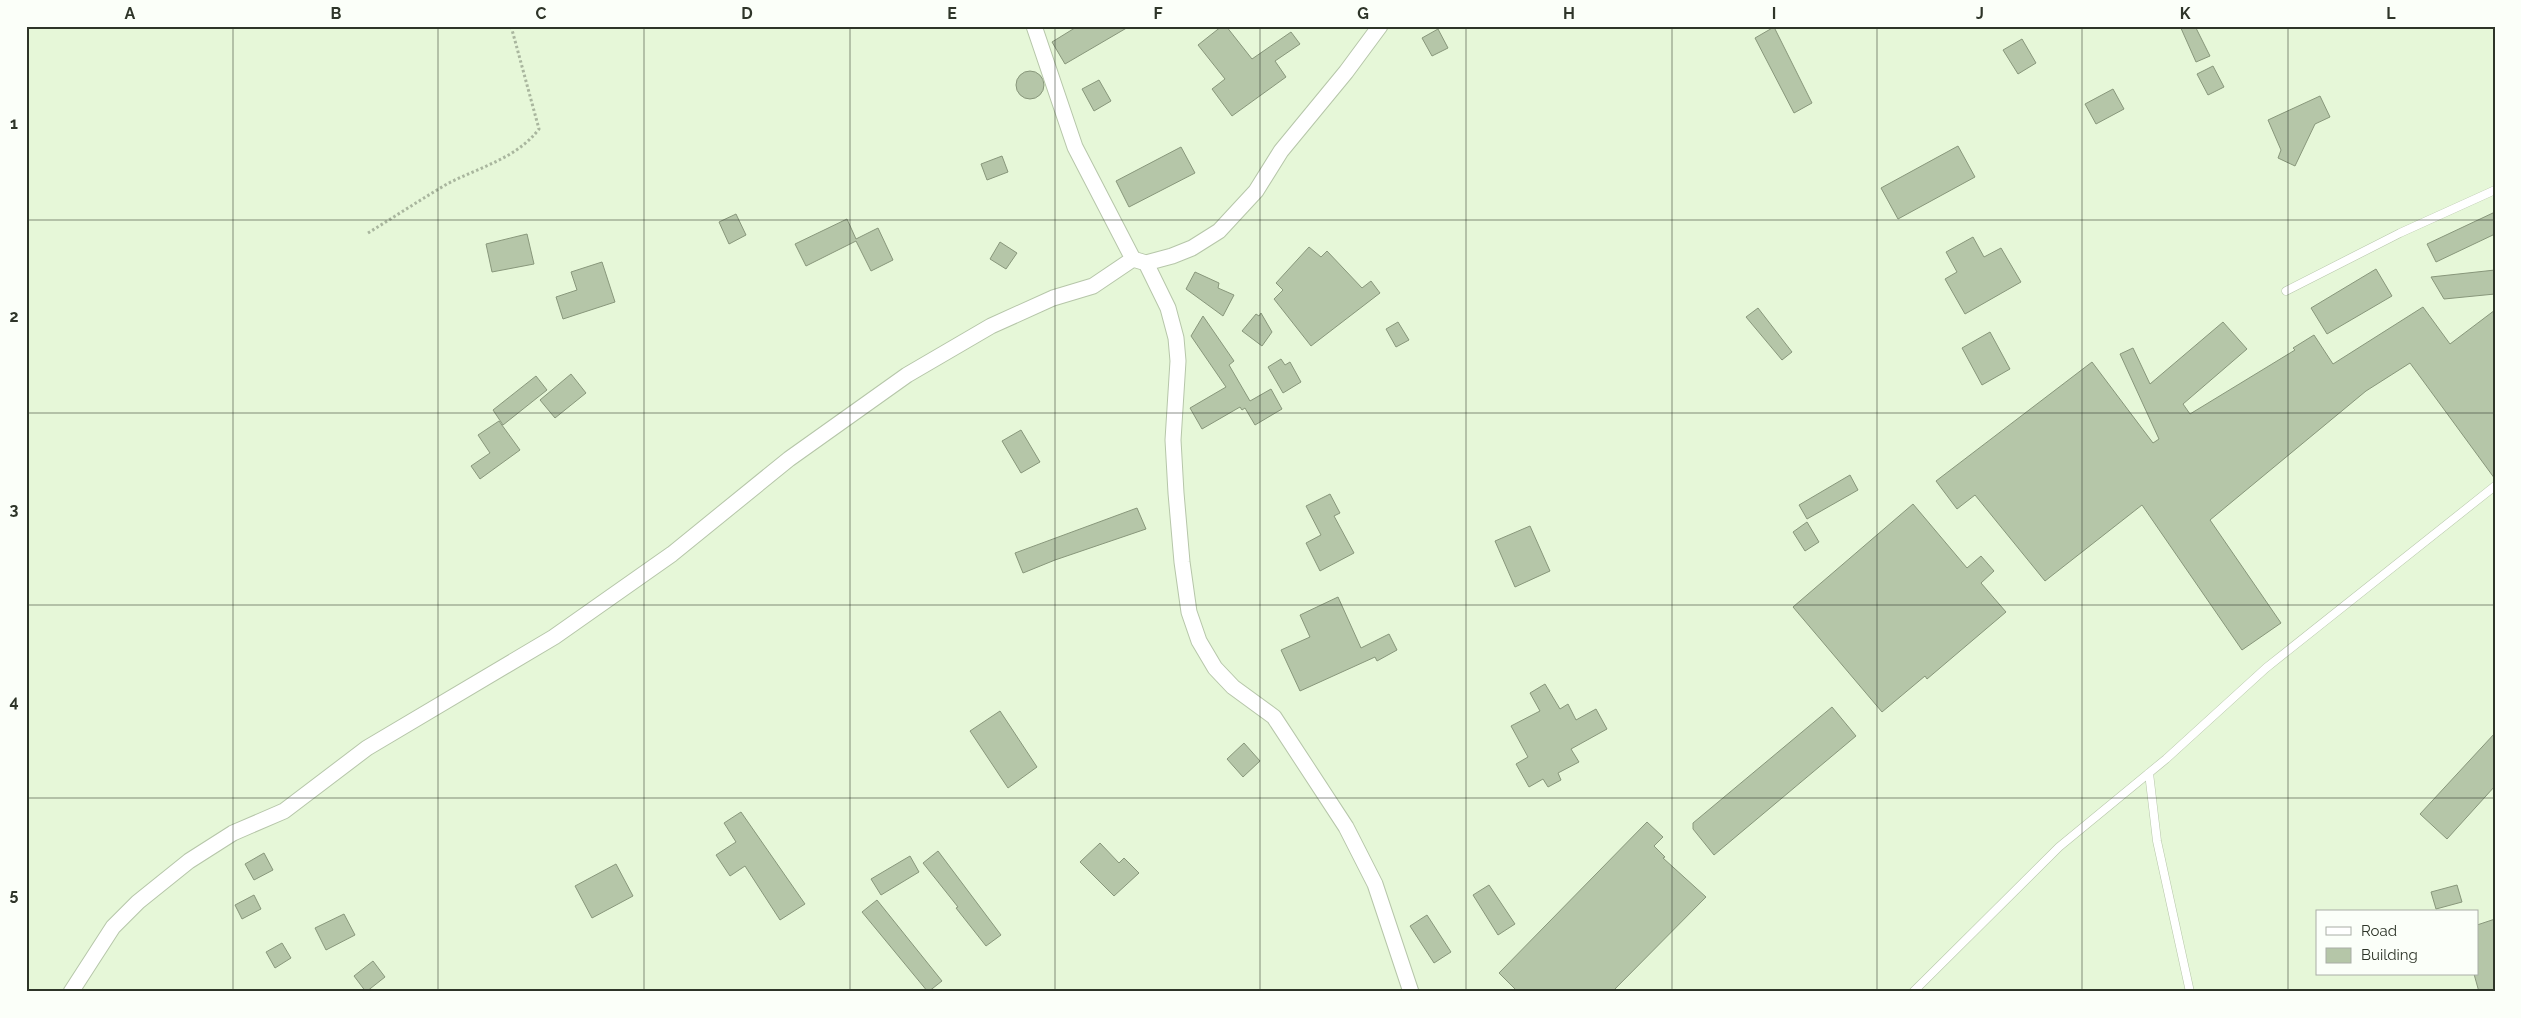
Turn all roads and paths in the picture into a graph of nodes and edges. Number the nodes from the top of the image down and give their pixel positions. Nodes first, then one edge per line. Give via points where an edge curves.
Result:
1 (511, 26) edge
2 (1034, 26) edge
3 (1380, 26) edge
4 (2495, 190) edge
5 (368, 233) dead end
6 (1140, 261) junction
7 (2286, 291) dead end
8 (2495, 486) edge
9 (2149, 773) junction
10 (71, 992) edge
11 (1412, 992) edge
12 (1913, 992) edge
13 (2190, 992) edge

1 - 5 path via 539,129 529,143 448,184
2 - 6 street via 1075,147
3 - 6 street via 1281,150 1256,191 1219,231 1192,248
4 - 7 lane via 2400,233
6 - 10 street via 1093,286 1053,298 991,326 908,375 790,459 672,554 554,637 368,748 284,811 233,833 188,861 113,927
6 - 11 street via 1168,308 1176,338 1178,361 1173,440 1178,513 1189,612 1199,641 1227,681 1274,717 1346,828 1376,884
8 - 9 lane via 2266,668
9 - 12 lane via 2059,847
9 - 13 lane via 2157,841

